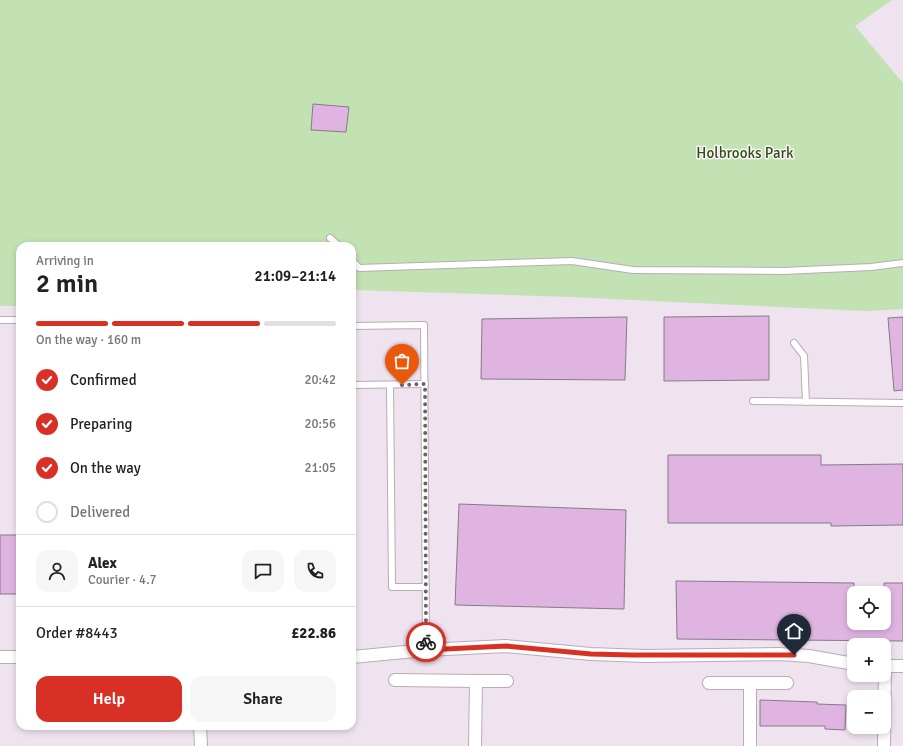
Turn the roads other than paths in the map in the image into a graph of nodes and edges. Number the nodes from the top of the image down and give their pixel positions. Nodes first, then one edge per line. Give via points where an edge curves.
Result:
1 (330, 238) dead end
2 (334, 242) edge
3 (903, 263) edge
4 (356, 265) edge
5 (0, 320) edge
6 (16, 320) edge
7 (356, 326) edge
8 (794, 343) dead end
9 (425, 384) junction
10 (356, 385) edge
11 (390, 385) junction
12 (753, 401) dead end
13 (806, 402) junction
14 (903, 403) edge
15 (426, 587) junction
16 (426, 650) junction
17 (0, 657) edge
18 (16, 657) edge
19 (356, 657) edge
20 (847, 663) edge
21 (891, 666) edge
22 (903, 666) edge
23 (395, 680) dead end
24 (476, 681) junction
25 (507, 681) dead end
26 (787, 682) dead end
27 (885, 682) edge
28 (709, 683) dead end
29 (750, 683) junction
30 (200, 730) edge
31 (200, 746) edge
32 (476, 746) edge
33 (750, 746) edge
34 (884, 746) edge

1 - 2 lane
3 - 4 lane via 783,271 633,270 572,261 359,268
5 - 6 lane
7 - 9 lane via 424,325
8 - 13 lane via 804,356
9 - 11 lane
9 - 15 lane
10 - 11 lane
11 - 15 lane via 392,587
12 - 13 lane
13 - 14 lane
15 - 16 lane
16 - 19 street
16 - 20 street via 506,646 591,654 779,654
17 - 18 street
21 - 22 street
23 - 24 street
24 - 25 street
24 - 32 street
26 - 29 street
27 - 34 street
28 - 29 street
29 - 33 street
30 - 31 street

